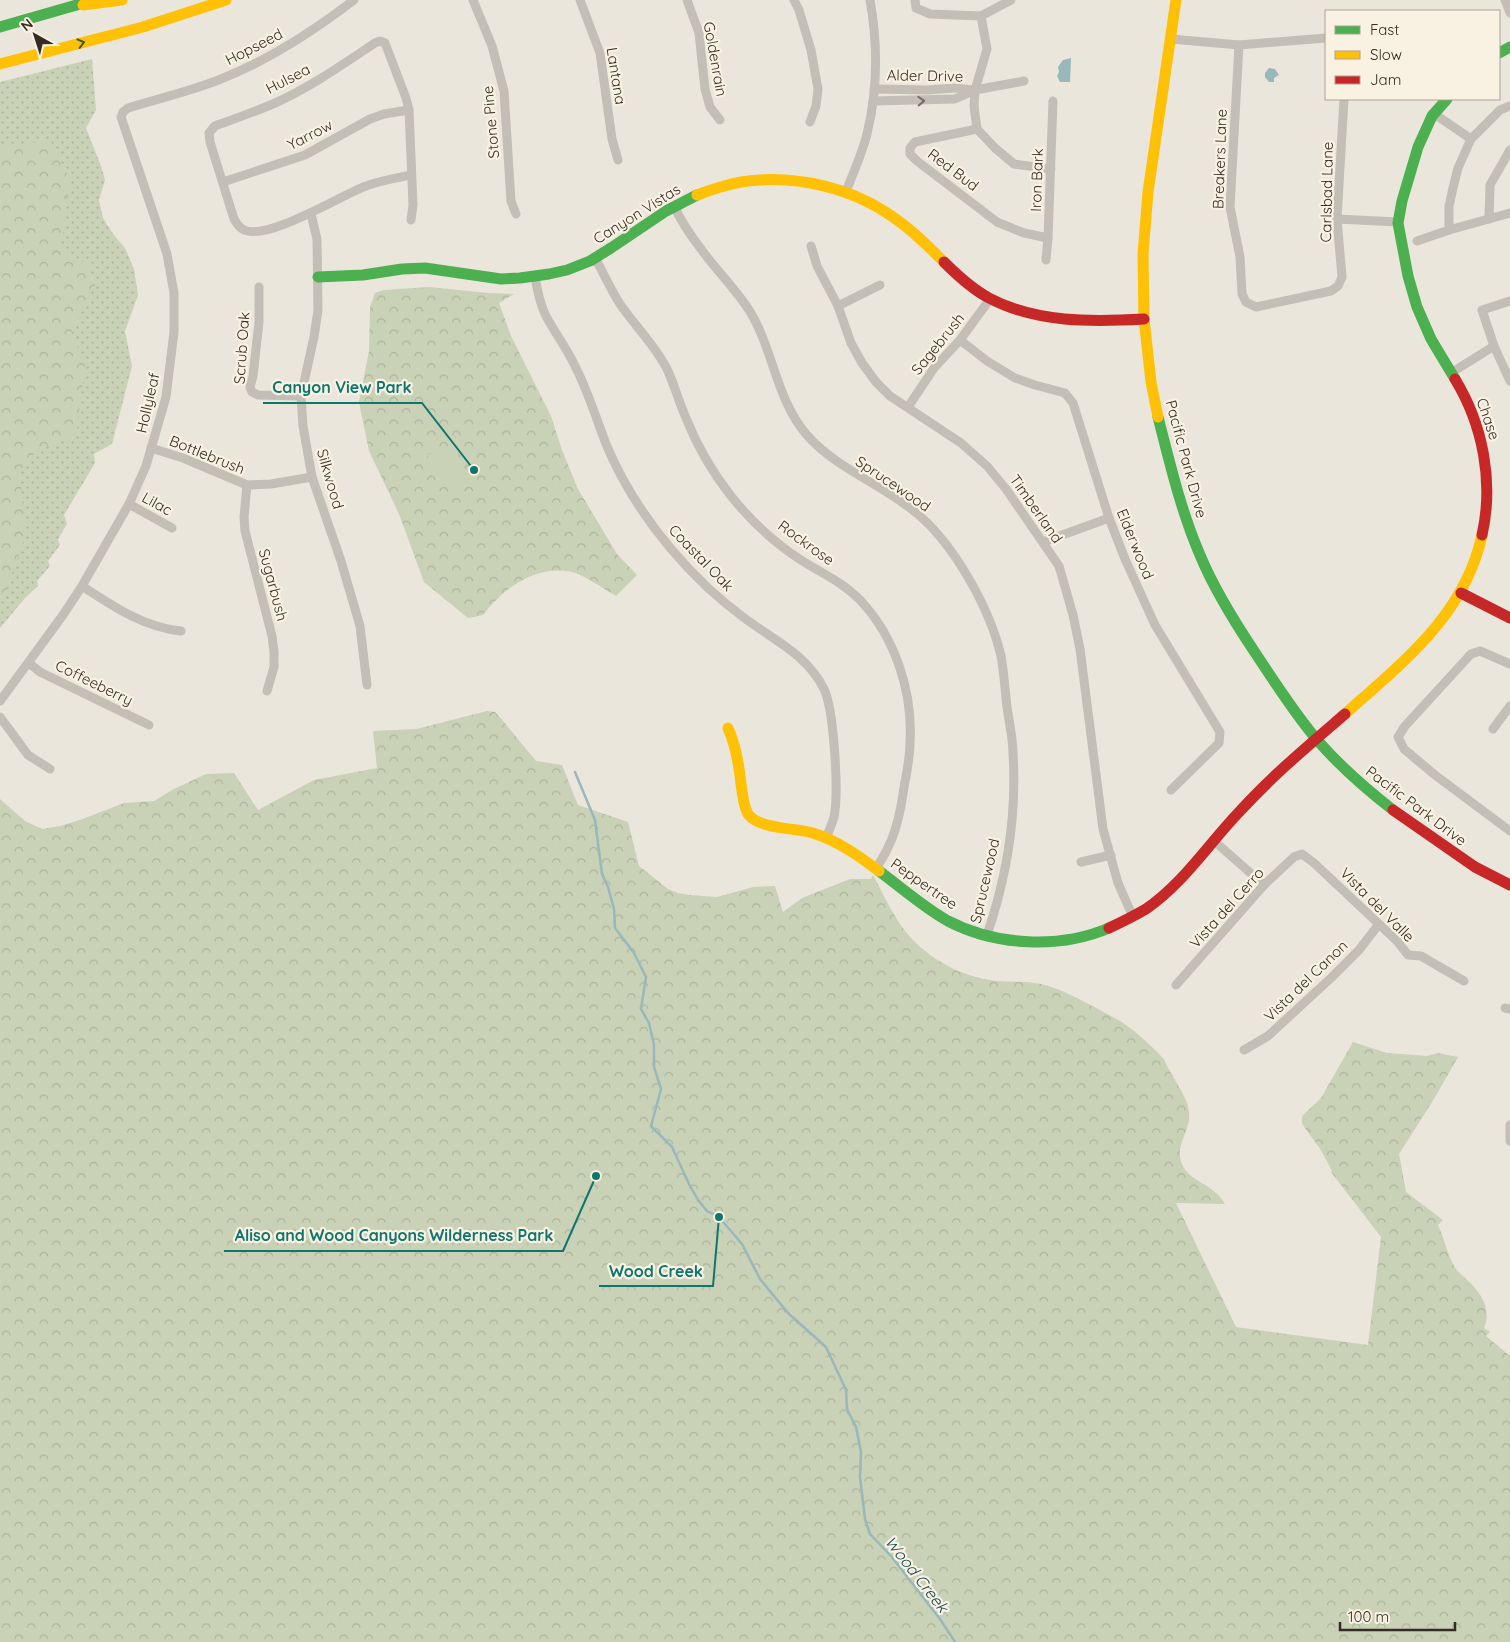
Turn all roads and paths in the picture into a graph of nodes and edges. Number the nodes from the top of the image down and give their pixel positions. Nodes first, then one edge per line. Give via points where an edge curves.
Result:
1 (94, 0) edge
2 (122, 0) edge
3 (226, 0) edge
4 (354, 0) edge
5 (473, 0) edge
6 (580, 0) edge
7 (687, 0) edge
8 (794, 0) edge
9 (870, 0) edge
10 (915, 0) edge
11 (1012, 0) edge
12 (1176, 0) edge
13 (1505, 0) edge
14 (80, 5) junction
15 (1510, 13) edge
16 (981, 16) junction
17 (0, 27) edge
18 (1325, 38) edge
19 (1170, 39) junction
20 (1239, 45) junction
21 (0, 64) edge
22 (1024, 81) dead end
23 (874, 89) junction
24 (975, 90) junction
25 (157, 99) joint
26 (1344, 100) edge
27 (1446, 100) edge
28 (873, 101) junction
29 (1054, 101) dead end
30 (1510, 106) edge
31 (409, 110) junction
32 (1433, 113) junction
33 (720, 120) dead end
34 (810, 122) dead end
35 (977, 129) junction
36 (1471, 139) junction
37 (1510, 150) edge
38 (618, 160) dead end
39 (1051, 169) junction
40 (411, 175) junction
41 (223, 182) junction
42 (846, 192) junction
43 (674, 206) junction
44 (1510, 213) edge
45 (311, 214) junction
46 (516, 214) dead end
47 (1337, 219) junction
48 (1489, 219) junction
49 (411, 220) dead end
50 (1398, 222) junction
51 (1449, 230) junction
52 (1048, 238) junction
53 (1417, 241) dead end
54 (811, 246) dead end
55 (595, 258) junction
56 (1046, 260) dead end
57 (318, 277) junction
58 (535, 277) junction
59 (880, 285) dead end
60 (1338, 286) joint
61 (259, 287) dead end
62 (990, 299) junction
63 (1510, 301) edge
64 (838, 306) junction
65 (1144, 319) junction
66 (960, 340) junction
67 (1494, 346) junction
68 (1451, 373) junction
69 (1509, 375) edge
70 (301, 396) junction
71 (908, 407) junction
72 (151, 448) junction
73 (312, 477) junction
74 (247, 485) junction
75 (129, 504) junction
76 (1109, 518) junction
77 (172, 528) dead end
78 (1042, 542) junction
79 (82, 586) junction
80 (1461, 593) junction
81 (1510, 618) edge
82 (181, 631) dead end
83 (29, 663) junction
84 (1510, 664) edge
85 (367, 686) dead end
86 (267, 690) dead end
87 (0, 701) edge
88 (1510, 706) edge
89 (0, 717) edge
90 (149, 725) dead end
91 (728, 728) dead end
92 (1493, 729) dead end
93 (1317, 740) junction
94 (50, 769) dead end
95 (1171, 790) dead end
96 (1510, 831) edge
97 (826, 838) junction
98 (1213, 840) junction
99 (1302, 854) joint
100 (1111, 855) junction
101 (1081, 862) dead end
102 (876, 868) junction
103 (1264, 885) junction
104 (1510, 885) edge
105 (1133, 917) junction
106 (1379, 924) junction
107 (987, 935) junction
108 (1464, 981) dead end
109 (1176, 985) dead end
110 (1244, 1050) dead end
111 (1510, 1124) edge
112 (1510, 1141) edge

1 - 14 main road
2 - 14 main road
21 -> 3 main road via 160,22
4 - 25 street, Hopseed via 282,50 216,81
5 - 46 street, Stone Pine via 492,46 504,91 511,201
6 - 38 street, Lantana via 600,54
7 - 33 street, Goldenrain via 699,33 705,89 710,107
8 - 34 street via 811,50 818,89
9 - 23 street via 876,54
10 - 16 street via 916,8 930,14
11 - 16 street
12 - 19 main road, Pacific Park Drive
13 - 15 street
14 - 17 main road
16 - 24 street via 987,49
18 - 20 street
19 - 20 street
19 - 65 main road, Pacific Park Drive via 1148,192 1143,254
20 - 60 street, Breakers Lane via 1230,208 1240,257 1242,294 1246,302 1256,307 1331,291
22 - 24 street, Alder Drive
23 - 24 street, Alder Drive
23 - 28 street
28 -> 24 street, Alder Drive via 955,99
24 - 35 street
25 - 72 street, Hollyleaf via 128,108 121,117 167,254 174,292 174,332 166,397
26 - 47 street, Carlsbad Lane
27 - 32 main road, Chase
28 - 42 street via 866,136
29 - 39 street, Iron Bark
30 - 36 street via 1500,110
31 - 40 street
31 - 41 street, Yarrow via 370,119 304,155
31 - 41 street, Hulsea via 385,43 380,41 273,104 215,126 209,133 210,142
32 - 36 street
32 - 50 main road, Chase via 1410,167
35 - 39 street via 1014,164
35 - 52 street, Red Bud via 915,142 910,154 998,222 1024,233
36 - 51 street via 1453,188
37 - 48 street via 1490,186
39 - 52 street, Iron Bark
40 - 45 street via 365,187
40 - 49 street
41 - 45 street via 234,219 243,230 263,231
42 - 43 main road, Canyon Vistas via 818,184 761,180 716,188
42 - 62 main road, Canyon Vistas via 904,224 950,270
43 - 55 main road, Canyon Vistas
43 - 107 street, Sprucewood via 701,249 749,311 788,406 803,431 838,463 920,516 939,536 980,600 1001,658 1014,786 1006,864
44 - 48 street
45 - 57 street, Silkwood via 317,239
47 - 50 street
47 - 60 street, Carlsbad Lane via 1342,277
48 - 51 street
50 - 68 main road, Chase via 1410,289 1430,337
51 - 53 street
52 - 56 street, Iron Bark
54 - 64 street, Timberland via 817,266
55 - 58 main road, Canyon Vistas via 568,270
55 - 102 street, Rockrose via 609,286 666,368 702,452 732,497 774,540 842,584 859,599 894,653 908,699 910,742 896,832
57 - 58 main road, Canyon Vistas via 428,268 492,278
57 - 70 street, Silkwood via 318,310
58 - 97 street, Coastal Oak via 544,312 576,366 610,452 653,528 713,592 797,654 824,690 830,710 836,803
59 - 64 street
61 - 70 street, Scrub Oak via 260,322 250,387 258,395
62 - 65 main road, Canyon Vistas via 1026,313 1052,318 1084,321
62 - 66 street, Sagebrush
63 - 67 street via 1482,310
64 - 71 street, Timberland via 862,363 890,396
65 - 93 main road, Pacific Park Drive via 1151,382 1167,456 1200,556 1255,654
66 - 71 street, Sagebrush via 934,368
66 - 76 street, Elderwood via 1015,378 1065,393 1073,403
67 - 68 street
67 - 69 street
68 - 80 main road, Chase via 1478,428 1488,488 1479,550
70 - 73 street, Silkwood
71 - 78 street, Timberland via 961,442 987,466
72 - 74 street, Bottlebrush
72 - 75 street, Hollyleaf
73 - 74 street, Bottlebrush
73 - 85 street, Silkwood via 360,626
74 - 86 street, Sugarbush via 245,531 274,652 274,667
75 - 77 street, Lilac
75 - 79 street, Hollyleaf
76 - 78 street
76 - 95 street, Elderwood via 1155,625 1220,732 1219,744
78 - 100 street, Timberland via 1059,566 1075,623 1103,829
79 - 82 street via 126,613 163,629
79 - 83 street, Hollyleaf
80 - 81 main road
80 - 93 main road, Chase via 1433,632
83 - 87 street, Hollyleaf
83 - 90 street, Coffeeberry via 40,672
84 - 96 street via 1480,651 1472,654 1398,737 1404,749 1434,775
88 - 92 street
89 - 94 street via 28,755
91 - 97 main road, Peppertree via 736,745 746,812 754,821
93 - 98 main road, Peppertree via 1255,794
93 - 104 main road, Pacific Park Drive via 1363,787 1407,821 1475,867
97 - 102 main road, Peppertree via 856,853
98 - 103 street
98 - 105 main road, Peppertree via 1173,888
99 - 103 street, Vista del Cerro via 1294,857
99 - 106 street, Vista del Valle
100 - 101 street
100 - 105 street, Timberland via 1118,883
102 - 107 main road, Peppertree via 930,910 952,923
103 - 109 street, Vista del Cerro
105 - 107 main road, Peppertree via 1092,934 1042,943
106 - 108 street, Vista del Valle via 1408,955 1421,956
106 - 110 street, Vista del Canon via 1332,977 1268,1036
111 - 112 street

